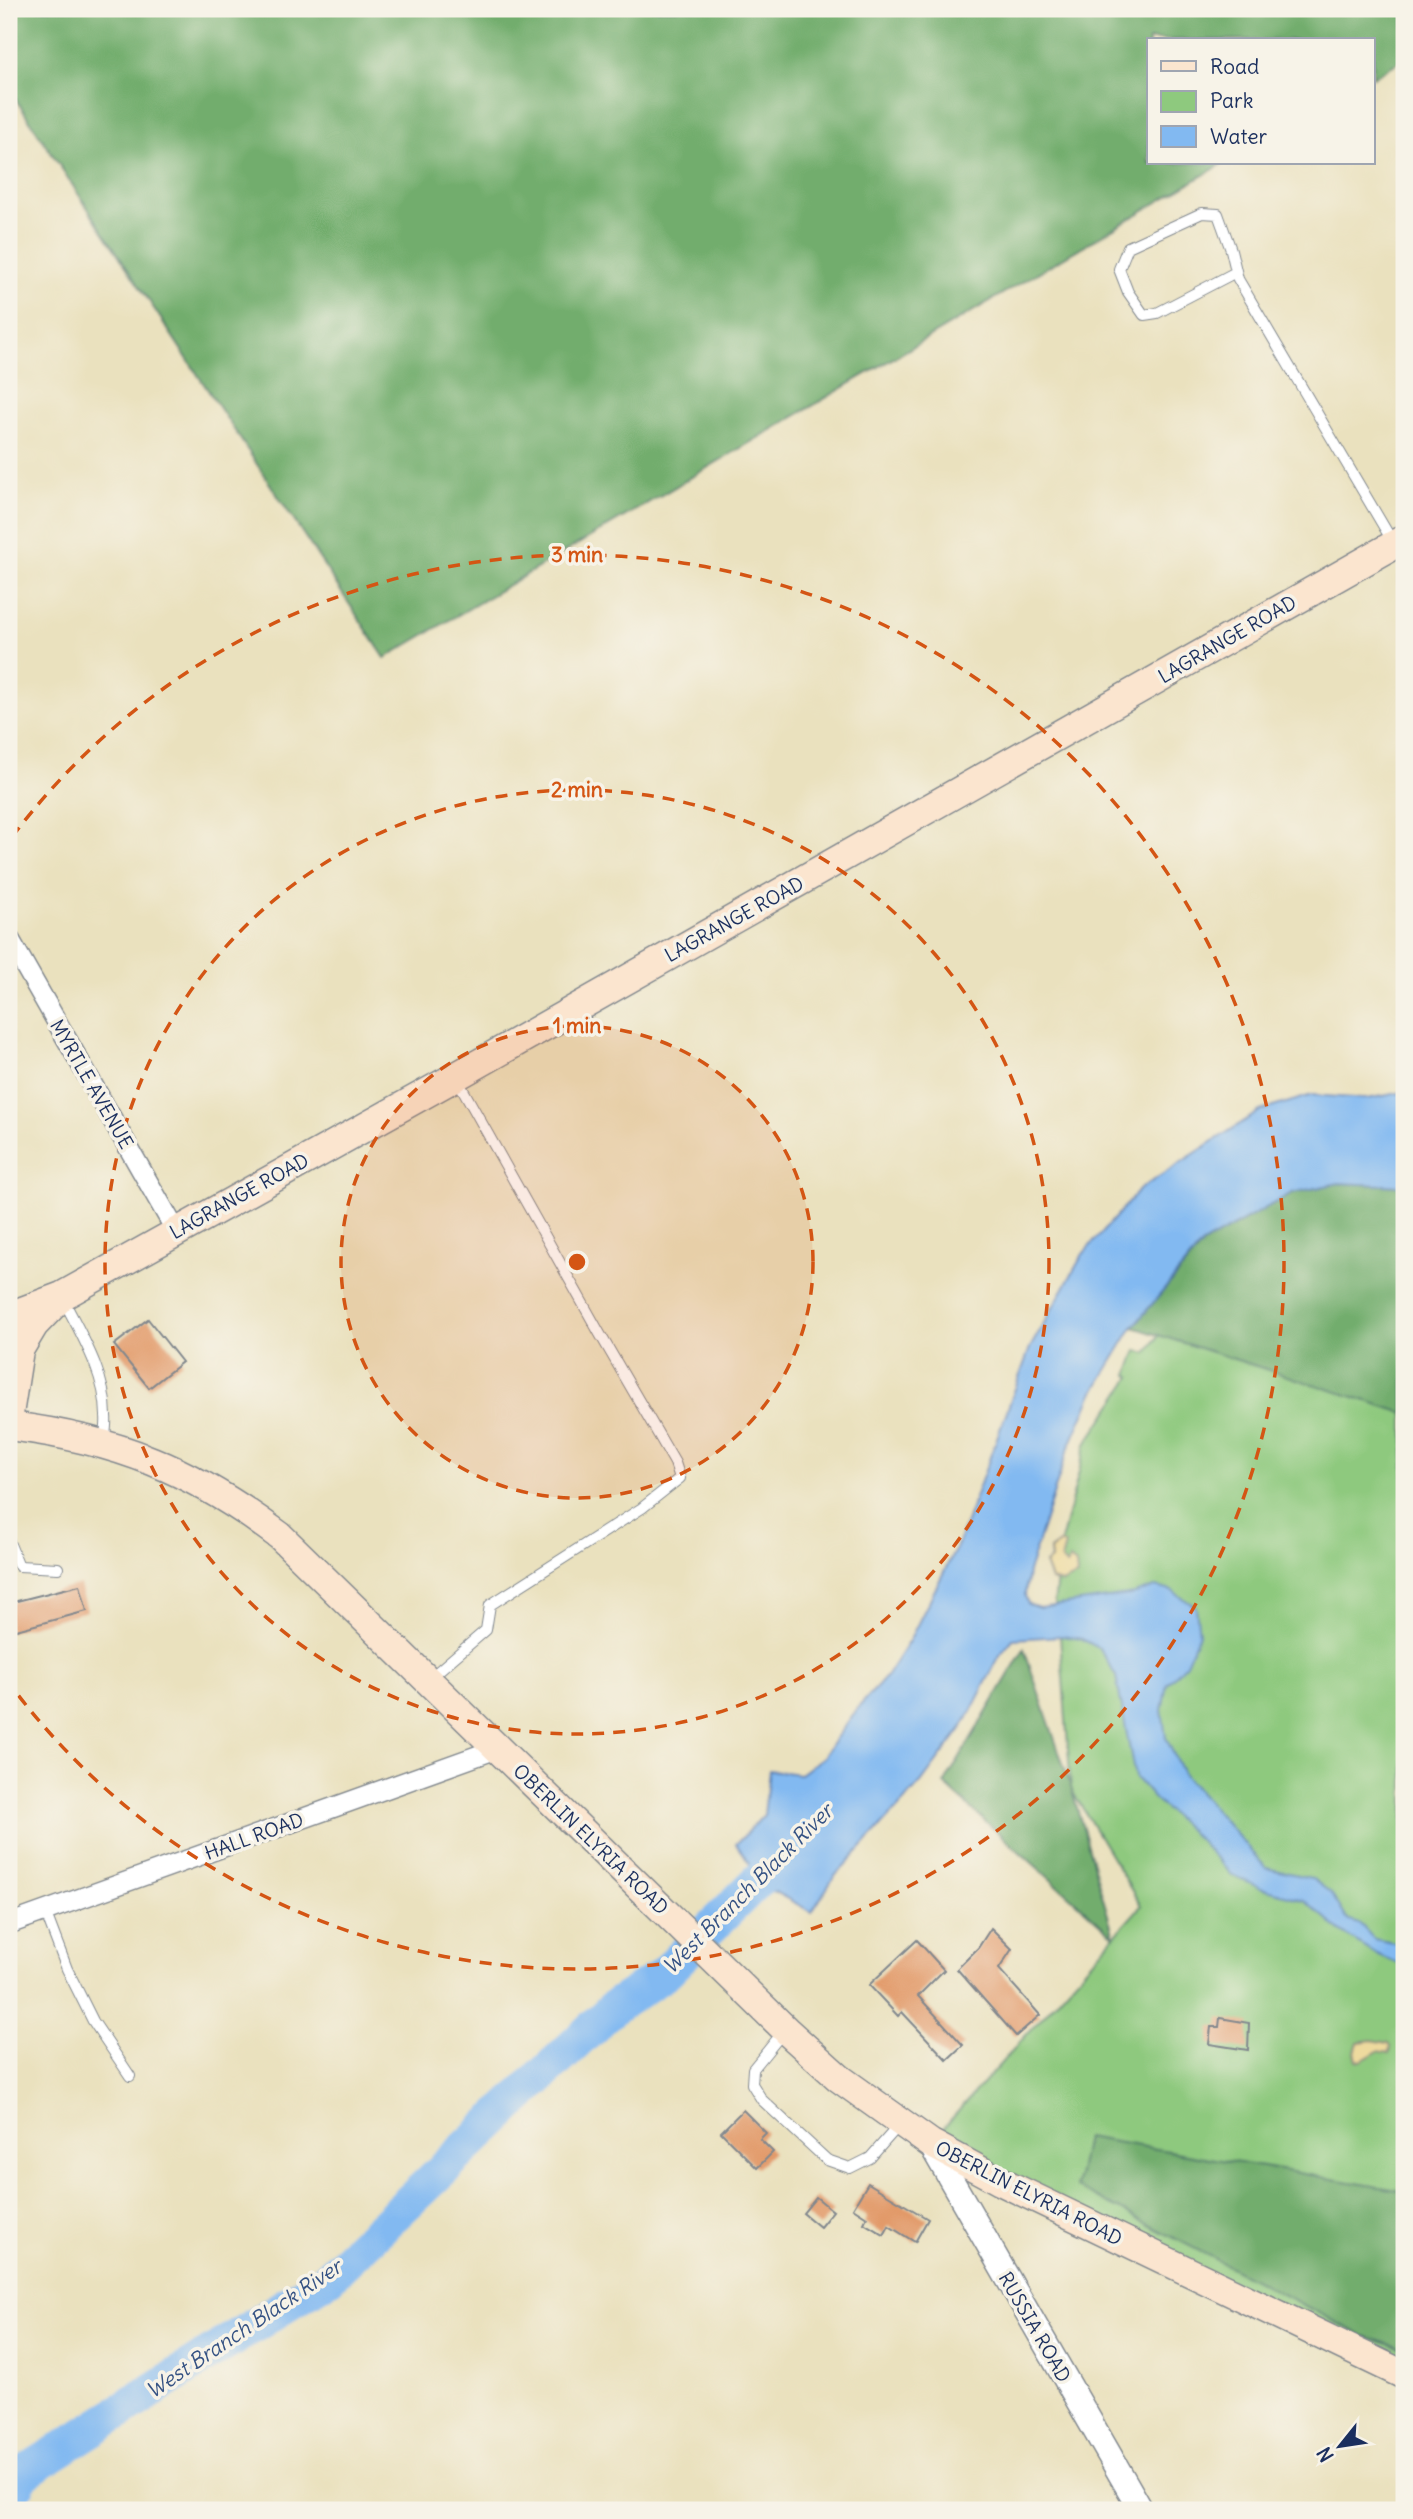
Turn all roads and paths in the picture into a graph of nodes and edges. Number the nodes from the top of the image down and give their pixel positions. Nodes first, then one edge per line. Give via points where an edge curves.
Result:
1 (1236, 272) junction
2 (1399, 542) edge
3 (9, 938) edge
4 (455, 1077) junction
5 (176, 1231) junction
6 (62, 1296) junction
7 (9, 1316) edge
8 (9, 1414) edge
9 (9, 1426) edge
10 (104, 1443) junction
11 (9, 1542) edge
12 (58, 1568) dead end
13 (429, 1679) junction
14 (499, 1748) junction
15 (45, 1911) junction
16 (9, 1924) edge
17 (785, 2029) junction
18 (130, 2076) dead end
19 (900, 2124) junction
20 (930, 2143) junction
21 (1404, 2375) edge
22 (1141, 2510) edge

1 - 1 lane via 1218,214 1202,213 1128,247 1119,269 1144,315 1157,313
1 - 2 lane
2 - 4 main road, LAGRANGE ROAD
3 - 5 street, MYRTLE AVENUE
4 - 5 main road, LAGRANGE ROAD
4 - 13 lane via 680,1478 642,1508 490,1605 486,1630
5 - 6 main road, LAGRANGE ROAD
6 - 7 main road, LAGRANGE ROAD
6 - 8 main road, LAGRANGE ROAD via 34,1325 19,1350
6 - 10 lane via 102,1389 107,1415
9 - 10 main road, OBERLIN ELYRIA ROAD
10 - 13 main road, OBERLIN ELYRIA ROAD via 172,1468 246,1510 311,1564
11 - 12 lane via 19,1566
13 - 14 main road, OBERLIN ELYRIA ROAD
14 - 15 street, HALL ROAD
14 - 17 main road, OBERLIN ELYRIA ROAD
15 - 16 street, HALL ROAD
15 - 18 lane via 93,2021
17 - 19 main road, OBERLIN ELYRIA ROAD
17 - 19 lane via 753,2069 752,2084 762,2100 827,2160 850,2168 870,2158
19 - 20 main road, OBERLIN ELYRIA ROAD
20 - 21 main road, OBERLIN ELYRIA ROAD
20 - 22 street, RUSSIA ROAD

